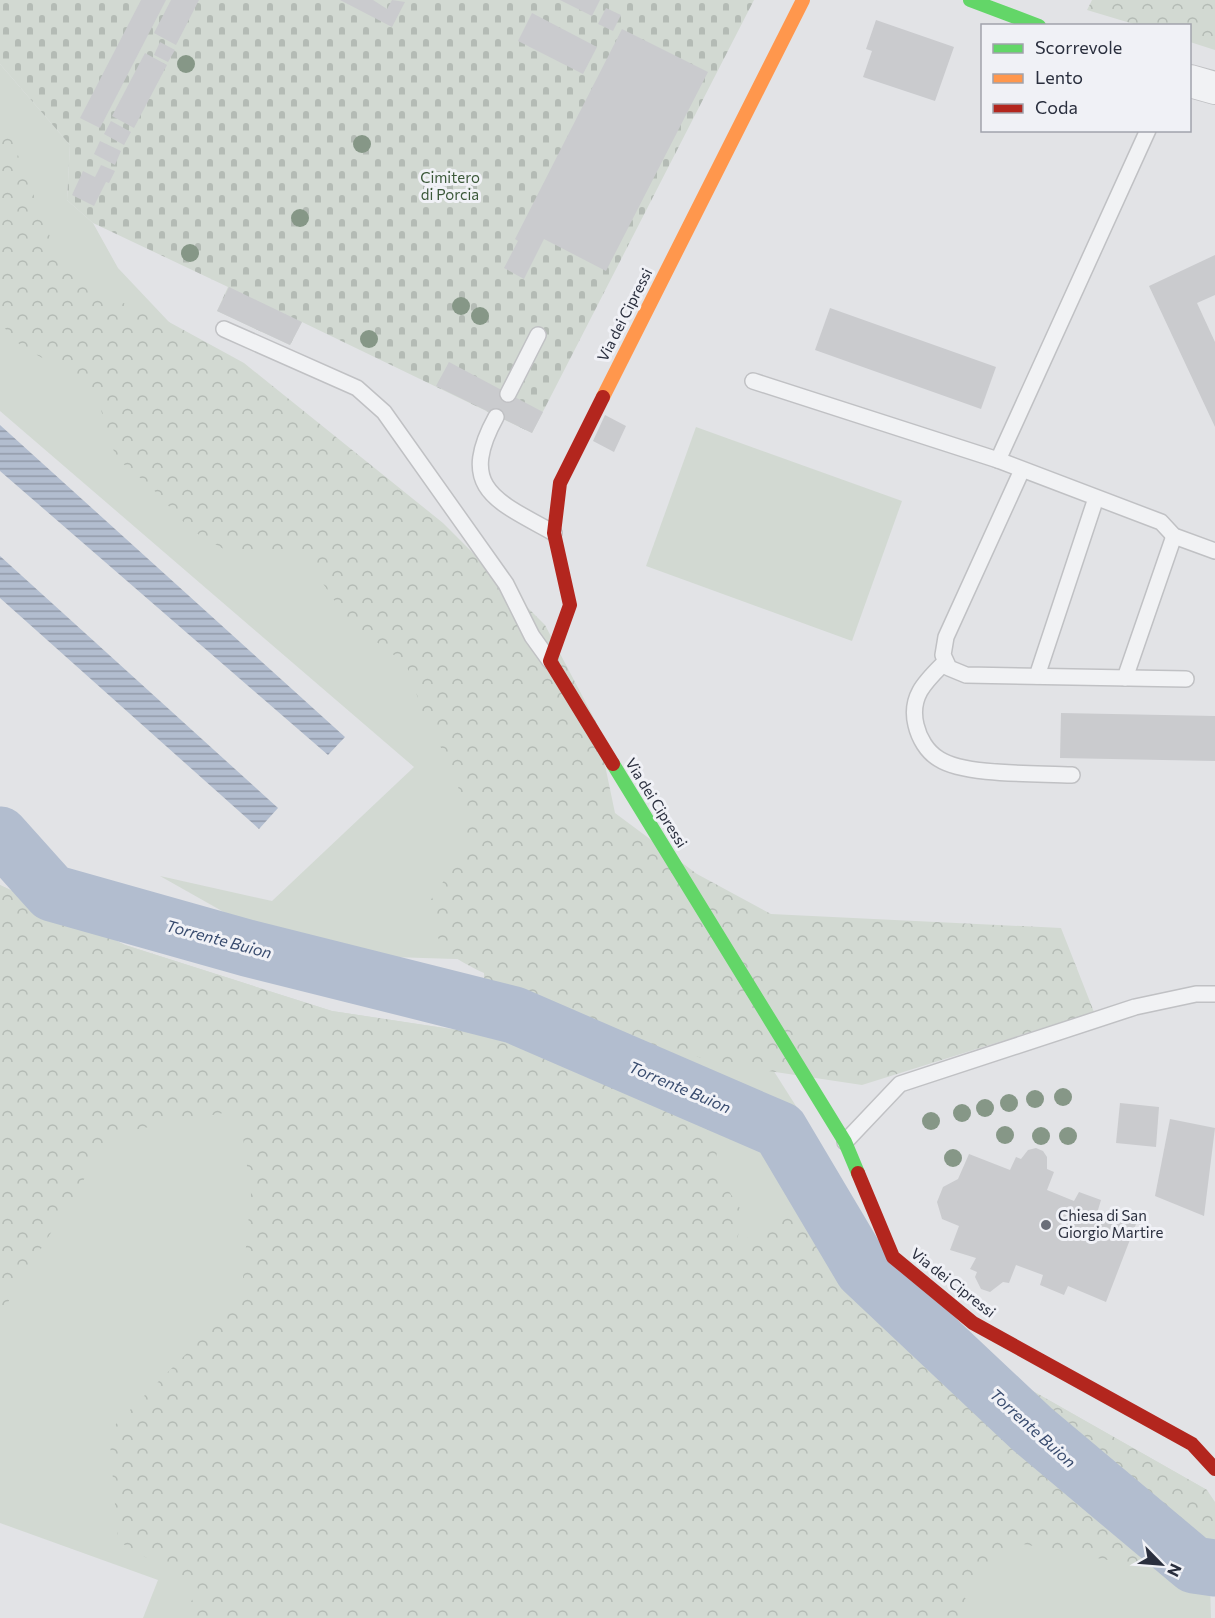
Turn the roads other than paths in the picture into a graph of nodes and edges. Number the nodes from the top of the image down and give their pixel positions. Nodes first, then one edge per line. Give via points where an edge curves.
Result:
1 (802, 0) edge
2 (970, 0) edge
3 (1034, 24) edge
4 (1191, 81) edge
5 (1215, 88) edge
6 (1147, 132) edge
7 (224, 329) dead end
8 (538, 335) dead end
9 (753, 381) dead end
10 (508, 394) dead end
11 (496, 417) dead end
12 (998, 460) junction
13 (1022, 470) junction
14 (1096, 498) junction
15 (554, 533) junction
16 (1174, 537) junction
17 (1215, 551) edge
18 (550, 661) junction
19 (945, 662) junction
20 (1037, 676) junction
21 (1125, 678) junction
22 (1186, 679) dead end
23 (1072, 775) dead end
24 (1215, 994) edge
25 (845, 1142) junction
26 (1215, 1469) edge

1 - 15 street, Via dei Cipressi via 560,483
2 - 3 street
4 - 5 street
6 - 12 lane
7 - 18 lane via 357,388 384,412 506,584 532,636
8 - 10 lane
9 - 12 lane
11 - 15 lane via 480,458 479,472 484,484 504,505
12 - 13 lane
13 - 14 lane
13 - 19 lane via 946,637
14 - 16 lane via 1161,522
14 - 20 lane
15 - 18 street, Via dei Cipressi via 570,605
16 - 17 lane
16 - 21 lane
18 - 25 street, Via dei Cipressi
19 - 20 lane via 966,675
19 - 23 lane via 921,686 915,709 923,743 938,759 977,769
20 - 21 lane
21 - 22 lane
24 - 25 lane via 1196,994 1135,1007 900,1084
25 - 26 street, Via dei Cipressi via 893,1257 973,1323 1192,1444

